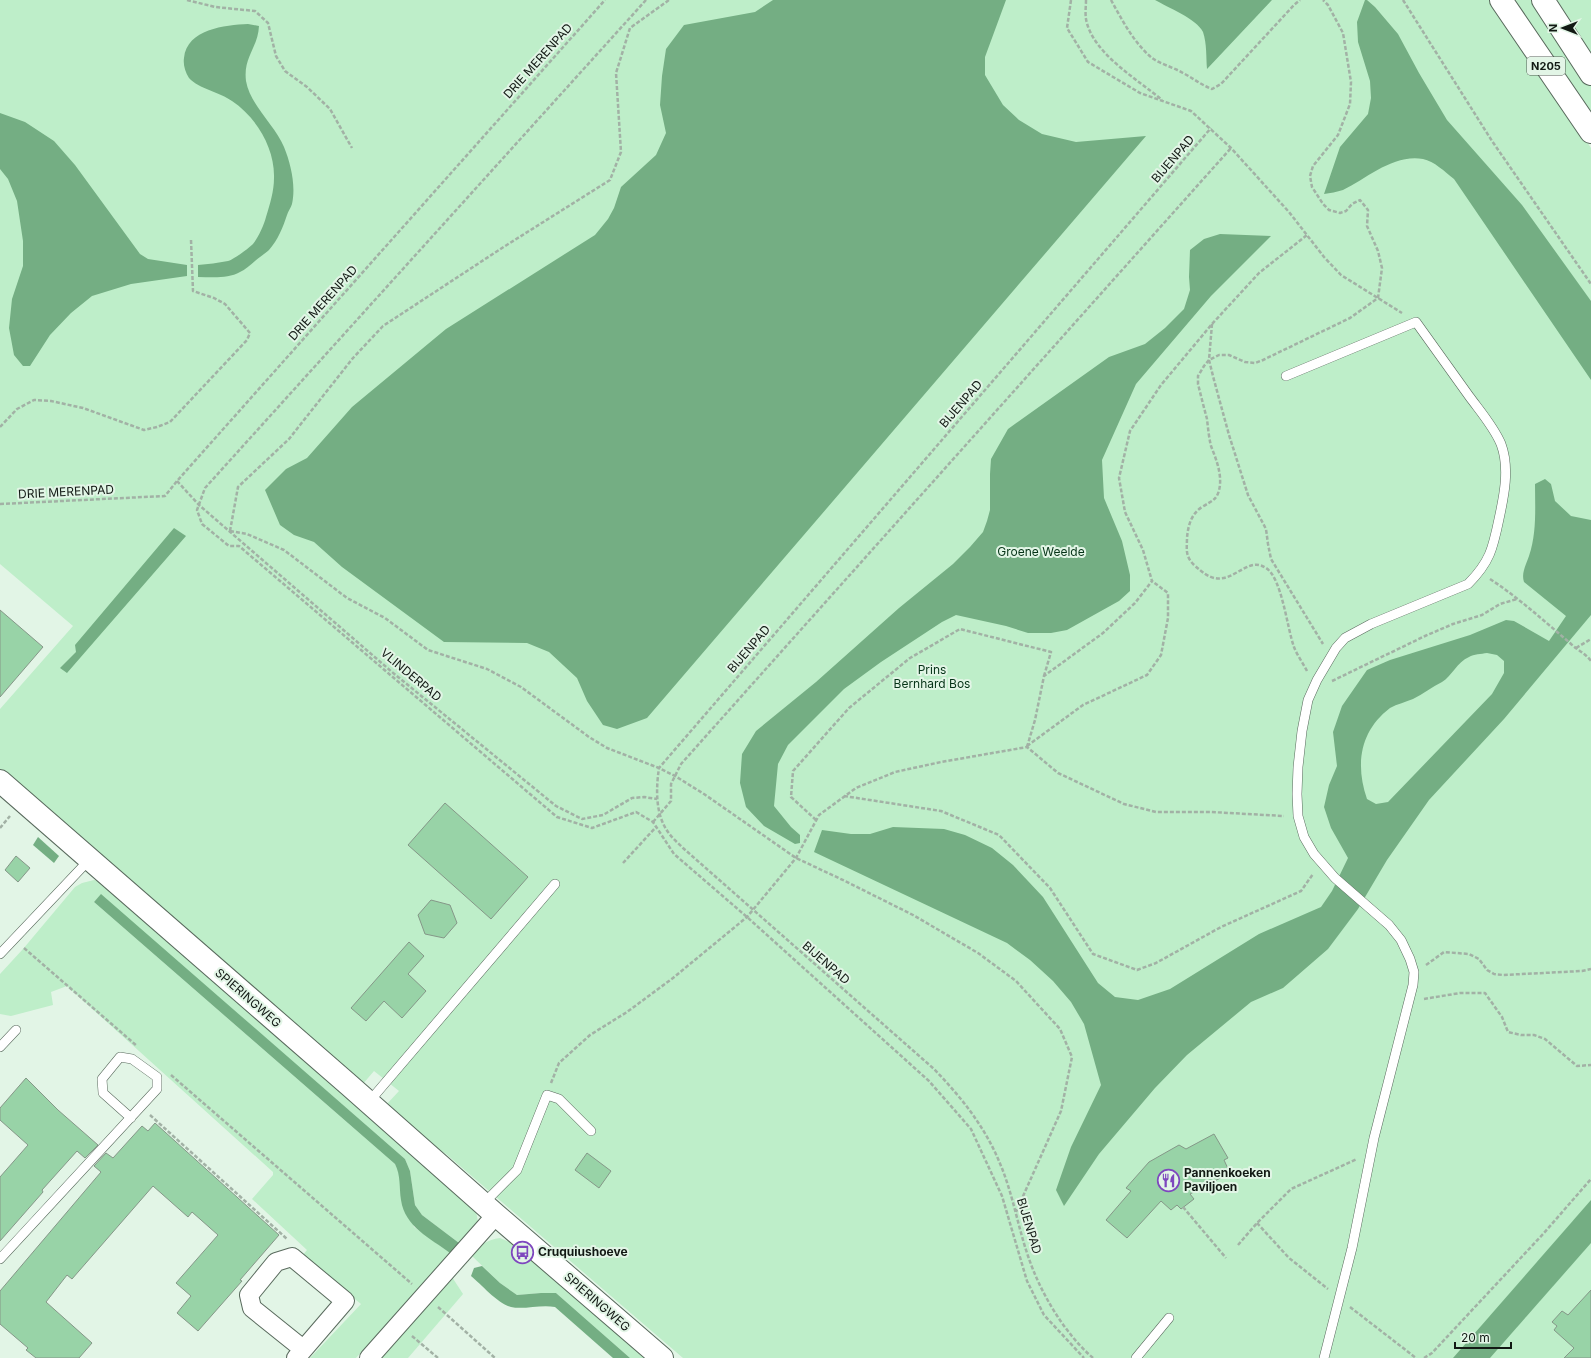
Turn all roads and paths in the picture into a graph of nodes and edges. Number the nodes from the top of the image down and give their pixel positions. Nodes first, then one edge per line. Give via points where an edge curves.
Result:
1 (187, 0) edge
2 (605, 0) edge
3 (646, 0) edge
4 (669, 0) edge
5 (1071, 0) edge
6 (1086, 0) edge
7 (1111, 0) edge
8 (1300, 0) edge
9 (1323, 0) edge
10 (1403, 0) edge
11 (1501, 0) edge
12 (1542, 0) edge
13 (1591, 74) edge
14 (1164, 102) junction
15 (1211, 128) junction
16 (1591, 132) edge
17 (352, 148) dead end
18 (1231, 148) junction
19 (1307, 235) junction
20 (191, 240) dead end
21 (1591, 284) edge
22 (1378, 298) junction
23 (1416, 322) junction
24 (1212, 324) junction
25 (1209, 360) junction
26 (1286, 376) dead end
27 (0, 426) edge
28 (177, 481) junction
29 (0, 504) edge
30 (199, 505) junction
31 (230, 532) junction
32 (1479, 572) junction
33 (1152, 581) junction
34 (1518, 599) junction
35 (1591, 639) edge
36 (1576, 648) junction
37 (1331, 656) junction
38 (1591, 661) edge
39 (1044, 676) junction
40 (1317, 680) junction
41 (1027, 746) junction
42 (660, 768) junction
43 (675, 776) junction
44 (0, 781) edge
45 (844, 796) junction
46 (657, 799) junction
47 (660, 814) junction
48 (1298, 816) junction
49 (816, 820) junction
50 (653, 822) junction
51 (656, 826) junction
52 (796, 858) junction
53 (88, 860) junction
54 (1321, 862) junction
55 (623, 863) dead end
56 (555, 884) dead end
57 (753, 911) junction
58 (747, 917) junction
59 (13, 938) junction
60 (0, 954) edge
61 (1591, 969) edge
62 (1414, 972) junction
63 (1408, 1003) junction
64 (16, 1030) dead end
65 (0, 1047) edge
66 (139, 1047) dead end
67 (1591, 1065) edge
68 (168, 1073) dead end
69 (547, 1095) junction
70 (368, 1103) junction
71 (140, 1107) junction
72 (131, 1118) junction
73 (591, 1131) dead end
74 (1374, 1138) junction
75 (1591, 1178) edge
76 (1183, 1207) dead end
77 (490, 1209) junction
78 (1016, 1212) junction
79 (1238, 1245) dead end
80 (292, 1257) junction
81 (1226, 1258) dead end
82 (0, 1259) edge
83 (425, 1296) junction
84 (1169, 1318) dead end
85 (399, 1324) junction
86 (299, 1354) edge
87 (369, 1358) edge
88 (438, 1358) edge
89 (495, 1358) edge
90 (662, 1358) edge
91 (1084, 1358) edge
92 (1093, 1358) edge
93 (1136, 1358) edge
94 (1324, 1358) edge
95 (1424, 1358) edge

1 - 17 path via 215,7 255,11 268,23 276,56 285,71 330,109
2 - 28 path, DRIE MERENPAD
3 - 30 path via 205,488
4 - 31 path via 630,28 616,74 621,152 610,180 383,326 353,358 289,439 238,487
5 - 14 path via 1067,28 1088,62 1140,93
6 - 14 path via 1086,19 1096,42 1105,54
7 - 8 path via 1136,41 1153,58 1212,89 1222,84
9 - 22 path via 1343,33 1351,82 1350,104 1338,134 1313,166 1310,176 1312,187 1329,210 1340,213 1360,200 1368,210 1368,226 1382,268
10 - 21 path via 1492,141
11 - 16 main road, N205
12 - 13 main road, N205
14 - 15 path via 1192,111
15 - 18 path
15 - 42 path, BIJENPAD
18 - 19 path
18 - 43 path via 686,758
19 - 22 path via 1341,275
19 - 24 path via 1259,273
20 - 27 path via 193,291 225,304 250,333 247,340 170,422 144,430 83,408 34,400 17,410
22 - 23 path
22 - 25 path via 1350,318 1255,363 1229,355 1219,355
23 - 26 lane
23 - 32 lane via 1490,425 1501,445 1505,478 1503,502 1489,558
24 - 25 path
24 - 33 path via 1160,385 1130,431 1125,451 1119,478 1125,512 1143,550
25 - 37 path via 1248,495 1266,529 1271,559
25 - 40 path via 1198,376 1198,384 1211,446 1217,459 1220,485 1216,498 1193,516 1187,530 1188,557 1206,576 1214,579 1226,578 1247,566 1258,565 1272,573 1295,648 1309,673
28 - 29 path, DRIE MERENPAD via 165,496
28 - 30 path, VLINDERPAD
30 - 31 path, VLINDERPAD
30 - 50 path via 197,510 202,524 229,546 239,546 557,817 592,828 636,812
31 - 42 path via 248,534 284,550 347,598 384,618 428,650 487,669 521,687 589,738 607,748
31 - 46 path, VLINDERPAD via 392,672 556,806 582,819 603,815 632,798
32 - 34 path
32 - 37 lane via 1468,584 1370,624 1345,638
33 - 39 path via 1135,603 1103,633
33 - 41 path via 1168,593 1168,618 1162,655 1147,675 1083,705
34 - 36 path
34 - 40 path via 1500,604 1482,615 1452,624 1336,680
35 - 36 path
36 - 38 path
37 - 40 lane
39 - 41 path
39 - 49 path via 1051,652 960,629 910,658 849,708 793,771 791,797
40 - 48 lane via 1308,700 1302,731 1297,774
41 - 45 path via 895,772 856,788
41 - 48 path via 1058,773 1124,804 1149,811
42 - 43 path
42 - 46 path, BIJENPAD via 656,786
43 - 47 path via 671,784 671,801
43 - 52 path
44 - 53 main road, SPIERINGWEG
45 - 49 path
45 - 54 path via 941,811 999,835 1050,888 1093,954 1137,970 1301,891
46 - 47 path, BIJENPAD
47 - 50 path
47 - 57 path, BIJENPAD via 667,831 683,848
48 - 54 lane via 1304,837
49 - 52 path
50 - 51 path
51 - 55 path
51 - 58 path via 674,854
52 - 57 path
52 - 78 path via 913,915 978,953 1016,981 1060,1029 1072,1056 1061,1111
53 - 59 lane
53 - 70 main road, SPIERINGWEG
54 - 62 lane via 1335,878 1389,925 1400,940
56 - 70 lane
57 - 58 path
57 - 78 path, BIJENPAD via 956,1091 991,1143 1002,1167
58 - 69 path via 673,978 590,1035 559,1063
58 - 91 path via 930,1081 971,1130 1002,1196 1027,1281 1044,1315
59 - 60 lane
59 - 66 path
61 - 62 path via 1494,974 1486,970 1479,959 1469,954 1444,952
62 - 63 lane
63 - 67 path via 1460,992 1485,993 1502,1017 1508,1032 1534,1035 1545,1040 1577,1066
63 - 74 lane
64 - 65 lane
68 - 83 path
69 - 73 lane via 559,1099
69 - 77 lane via 517,1170
70 - 77 main road, SPIERINGWEG
71 - 72 lane
71 - 72 lane via 157,1089 157,1077 132,1059 120,1057 102,1079 103,1092
71 - 80 path via 296,1248
72 - 82 lane
74 - 79 path via 1357,1159 1291,1189
74 - 94 lane via 1352,1248
75 - 95 path via 1544,1233 1432,1353
76 - 81 path
77 - 83 street
77 - 90 main road, SPIERINGWEG
78 - 92 path, BIJENPAD via 1028,1256 1041,1287 1058,1319
80 - 86 street via 276,1262 249,1294 252,1308
80 - 86 street via 345,1301
83 - 85 street
83 - 89 path
84 - 93 lane
85 - 87 street
85 - 88 path

